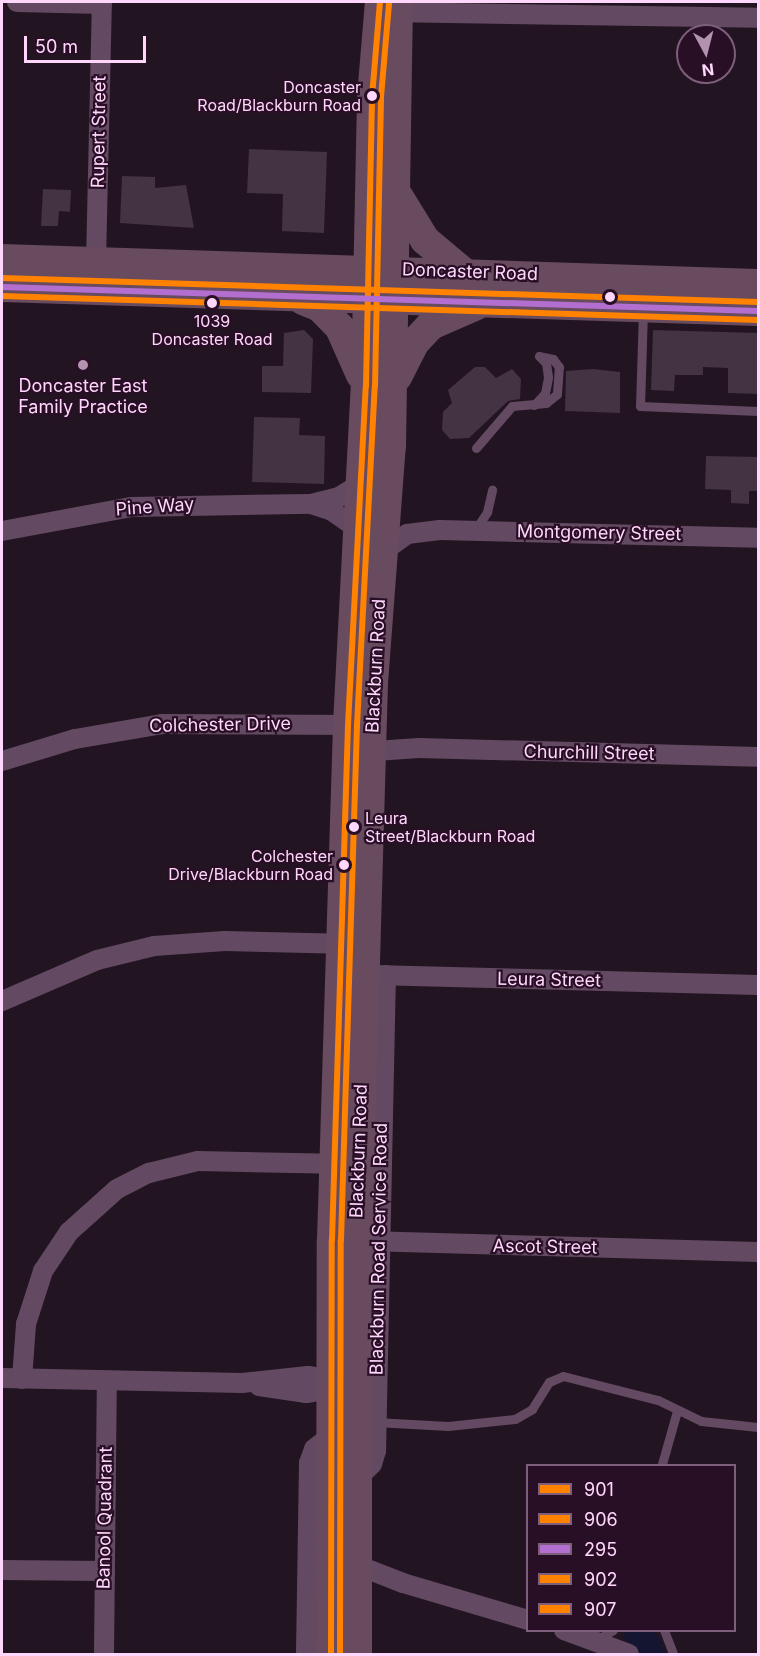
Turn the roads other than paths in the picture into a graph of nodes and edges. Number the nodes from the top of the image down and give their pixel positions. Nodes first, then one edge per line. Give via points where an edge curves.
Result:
1 (17, 2) edge
2 (102, 3) edge
3 (391, 7) edge
4 (759, 18) edge
5 (395, 191) junction
6 (2, 259) edge
7 (96, 262) junction
8 (462, 271) junction
9 (380, 284) junction
10 (759, 284) edge
11 (2, 287) edge
12 (303, 300) junction
13 (495, 301) junction
14 (643, 304) junction
15 (759, 311) edge
16 (539, 356) dead end
17 (379, 387) junction
18 (759, 411) edge
19 (476, 448) dead end
20 (360, 483) junction
21 (492, 489) dead end
22 (311, 504) junction
23 (475, 530) junction
24 (2, 531) edge
25 (759, 538) edge
26 (372, 539) junction
27 (362, 738) junction
28 (759, 757) edge
29 (2, 761) edge
30 (353, 944) junction
31 (364, 975) junction
32 (759, 985) edge
33 (2, 1001) edge
34 (347, 1164) junction
35 (356, 1241) junction
36 (759, 1252) edge
37 (2, 1378) edge
38 (22, 1379) junction
39 (107, 1381) junction
40 (340, 1384) junction
41 (677, 1411) junction
42 (375, 1422) junction
43 (759, 1427) edge
44 (333, 1434) junction
45 (662, 1464) edge
46 (357, 1479) junction
47 (357, 1565) junction
48 (2, 1570) edge
49 (105, 1571) junction
50 (403, 1583) junction
51 (357, 1596) junction
52 (526, 1619) edge
53 (580, 1632) edge
54 (665, 1632) edge
55 (605, 1635) edge
56 (104, 1654) edge
57 (306, 1654) edge
58 (331, 1654) edge
59 (357, 1654) edge
60 (629, 1654) edge
61 (673, 1654) edge

1 - 2 street
2 - 7 street, Rupert Street
3 - 4 street
3 - 5 main road, Blackburn Road
3 - 9 main road, Blackburn Road via 372,97
5 - 8 main road via 425,240
5 - 9 main road, Blackburn Road
6 - 7 main road, Doncaster Road
7 - 9 main road, Doncaster Road
8 - 9 main road, Doncaster Road
8 - 10 main road, Doncaster Road
9 - 12 main road, Doncaster Road
9 - 13 main road, Doncaster Road
9 - 17 main road, Blackburn Road
11 - 12 main road, Doncaster Road
12 - 17 main road via 320,307 340,328
13 - 14 main road, Doncaster Road
13 - 17 main road via 431,325
14 - 15 main road, Doncaster Road
14 - 18 lane via 640,406
16 - 19 lane via 546,363 545,393 534,405 512,406
17 - 20 main road, Blackburn Road
17 - 26 main road, Blackburn Road
20 - 22 street, Pine Way via 339,496
20 - 26 main road, Blackburn Road
21 - 23 lane via 487,512
22 - 24 street, Pine Way via 132,507
22 - 26 street, Pine Way via 341,515
23 - 25 street, Montgomery Street
23 - 26 street, Montgomery Street via 440,530 400,523
26 - 27 main road, Blackburn Road
27 - 28 street, Churchill Street via 419,748
27 - 29 street, Colchester Drive via 162,724 75,739
27 - 30 main road, Blackburn Road
30 - 31 main road, Blackburn Road
30 - 33 street via 225,941 154,946 97,960
31 - 32 street, Leura Street
31 - 34 main road, Blackburn Road
31 - 35 street, Blackburn Road Service Road
34 - 35 main road, Blackburn Road
34 - 38 street via 198,1161 149,1173 108,1195 69,1232 43,1271 26,1324
35 - 36 street, Ascot Street
35 - 40 main road, Blackburn Road
35 - 42 street, Blackburn Road Service Road
37 - 38 street
38 - 39 street
39 - 40 street via 242,1383 303,1393
39 - 49 street, Banool Quadrant
40 - 44 main road, Blackburn Road
40 - 46 main road, Blackburn Road
41 - 42 lane via 658,1400 563,1376 549,1382 532,1408 515,1419 448,1426
41 - 43 lane via 702,1421
41 - 45 lane
42 - 46 street, Blackburn Road Service Road via 372,1464
44 - 57 street via 314,1449 309,1463
44 - 58 main road, Blackburn Road
46 - 47 main road, Blackburn Road
47 - 50 street
47 - 51 main road, Blackburn Road
48 - 49 street
49 - 56 street, Banool Quadrant
50 - 51 street via 381,1583
50 - 52 street
51 - 59 main road, Blackburn Road
53 - 55 street
54 - 61 lane
55 - 60 street

